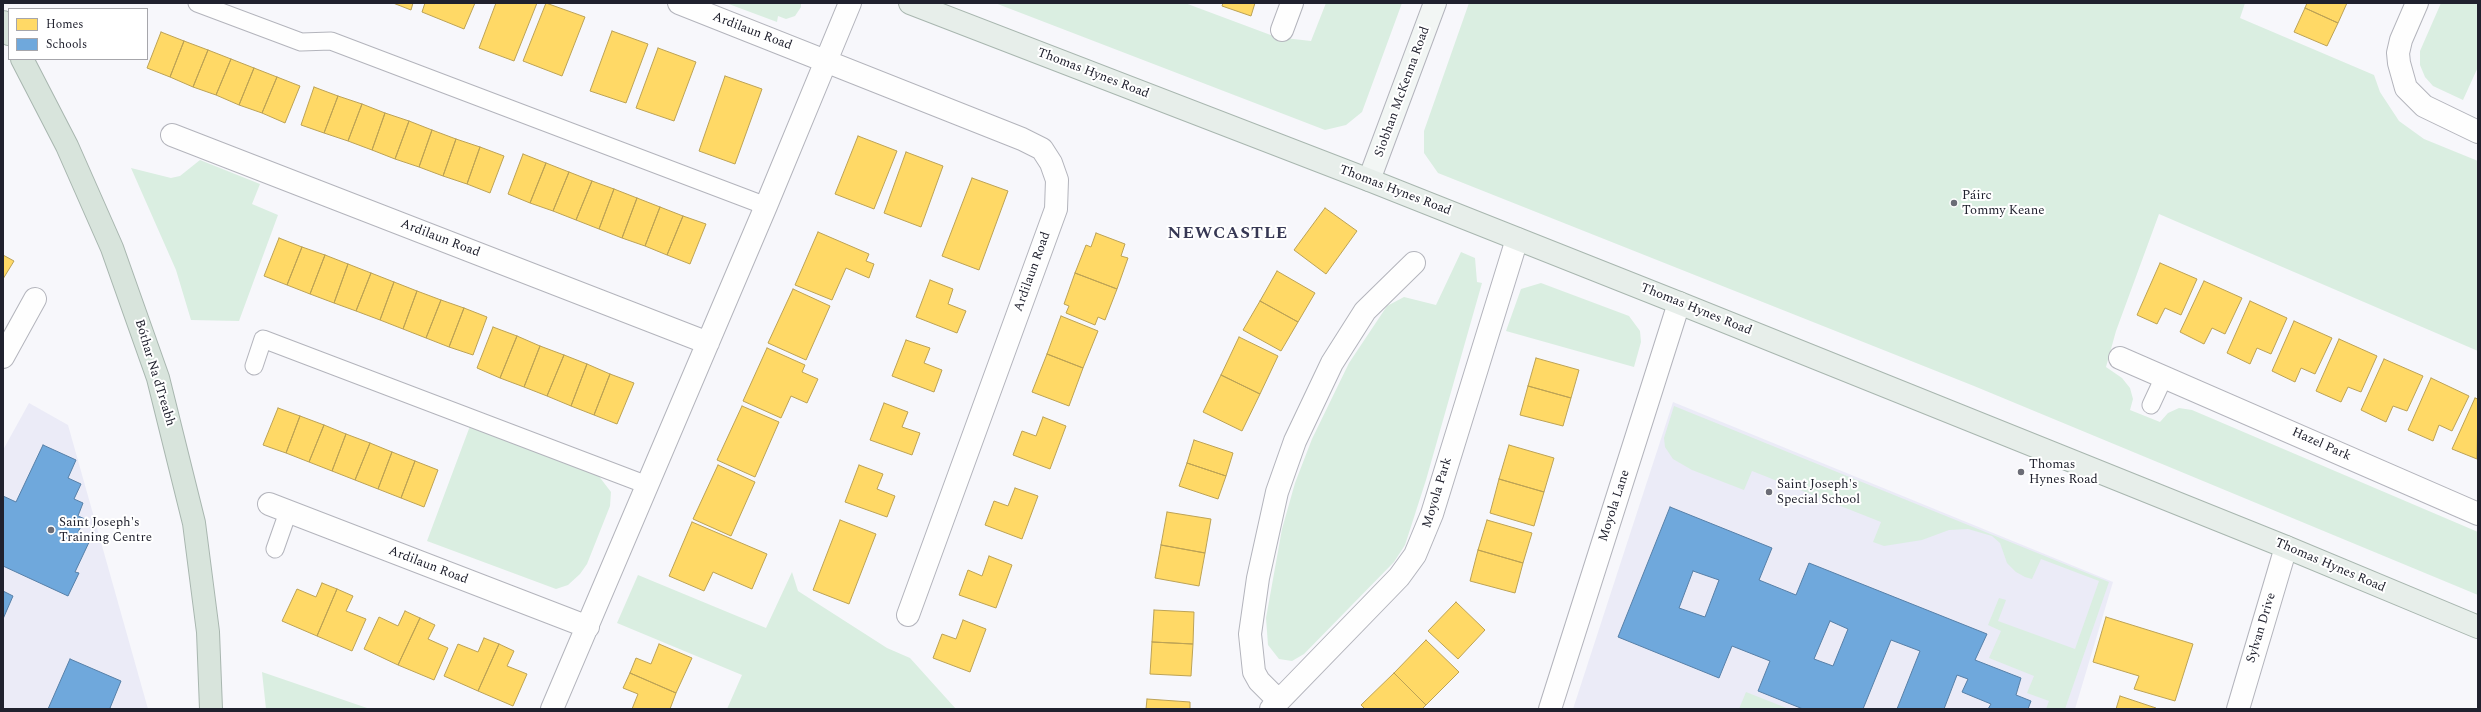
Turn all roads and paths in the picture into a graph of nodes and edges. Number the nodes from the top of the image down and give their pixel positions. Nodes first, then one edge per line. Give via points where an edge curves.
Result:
1 (197, 3) edge
2 (679, 3) edge
3 (850, 3) edge
4 (910, 3) edge
5 (1292, 3) edge
6 (1435, 3) edge
7 (2417, 3) edge
8 (3, 22) edge
9 (1282, 30) dead end
10 (8, 32) edge
11 (23, 60) edge
12 (826, 60) junction
13 (2478, 132) edge
14 (172, 135) dead end
15 (1369, 180) junction
16 (766, 206) junction
17 (1517, 239) junction
18 (1414, 263) dead end
19 (35, 300) dead end
20 (1679, 303) junction
21 (708, 343) junction
22 (3, 357) edge
23 (2120, 358) dead end
24 (254, 366) dead end
25 (2164, 377) junction
26 (2151, 405) dead end
27 (647, 485) junction
28 (278, 508) joint
29 (2478, 514) edge
30 (2286, 547) junction
31 (275, 549) dead end
32 (908, 615) dead end
33 (588, 627) junction
34 (2478, 627) edge
35 (1275, 705) edge
36 (211, 709) edge
37 (552, 709) edge
38 (1550, 709) edge
39 (2238, 709) edge

1 - 16 lane via 301,42 331,41
2 - 12 street, Ardilaun Road
3 - 12 street
4 - 15 main road, Thomas Hynes Road
5 - 9 street
6 - 15 street, Siobhan McKenna Road
7 - 13 street via 2398,53 2398,63 2406,88 2424,106
8 - 10 highway
11 - 36 highway, Bóthar Na dTreabh via 67,146 112,248 158,378 194,522 208,632
12 - 16 street
12 - 32 street, Ardilaun Road via 1042,149 1051,163 1057,180 1056,209
14 - 21 street, Ardilaun Road
15 - 17 main road, Thomas Hynes Road
16 - 21 street
17 - 20 main road, Thomas Hynes Road
17 - 35 street, Moyola Park via 1432,514 1418,550 1399,577
18 - 35 street, Moyola Park via 1365,311 1332,362 1295,441 1277,492 1257,584 1250,634 1254,672
19 - 22 street
20 - 30 main road, Thomas Hynes Road
20 - 38 street, Moyola Lane
21 - 27 street
23 - 25 street, Hazel Park
24 - 27 lane via 263,339
25 - 26 lane
25 - 29 street, Hazel Park
27 - 33 street
28 - 31 lane
28 - 33 street, Ardilaun Road
30 - 34 main road, Thomas Hynes Road
30 - 39 street, Sylvan Drive
33 - 37 street

